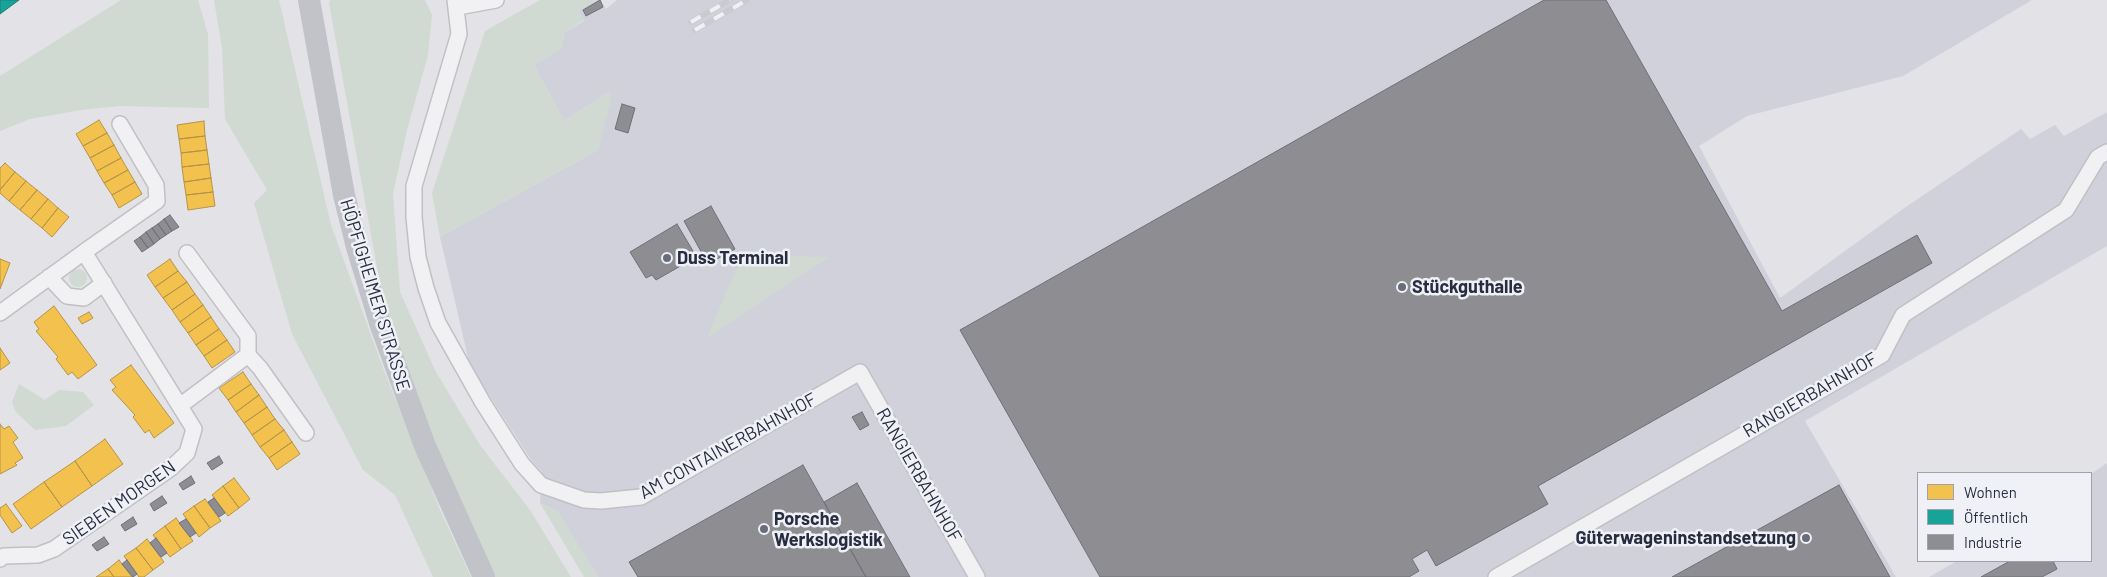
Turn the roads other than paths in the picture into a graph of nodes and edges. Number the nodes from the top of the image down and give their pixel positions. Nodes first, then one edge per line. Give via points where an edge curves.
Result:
1 (496, 0) edge
2 (456, 3) edge
3 (313, 5) edge
4 (120, 124) dead end
5 (2107, 152) edge
6 (84, 252) junction
7 (188, 253) dead end
8 (48, 277) junction
9 (104, 283) junction
10 (0, 313) edge
11 (248, 355) junction
12 (860, 372) joint
13 (181, 405) junction
14 (306, 433) dead end
15 (0, 559) edge
16 (484, 577) edge
17 (977, 577) edge
18 (1496, 577) edge

1 - 2 street
2 - 12 street, AM CONTAINERBAHNHOF via 459,34 454,58 414,186 418,257 426,288 447,340 503,436 541,485 584,500 641,497
3 - 16 main road, HÖPFIGHEIMER STRASSE via 344,195 373,300 425,446
4 - 6 street via 156,185 157,201
5 - 18 street, RANGIERBAHNHOF via 2098,157 2066,210 1903,314 1882,355
6 - 8 street
6 - 9 street, SIEBEN MORGEN
7 - 11 street via 248,336
8 - 9 street via 67,296 84,298
8 - 10 street
9 - 13 street, SIEBEN MORGEN
11 - 13 street
11 - 14 street
12 - 17 street, RANGIERBAHNHOF
13 - 15 street, SIEBEN MORGEN via 194,429 187,453 170,468 54,549 38,555 4,556

